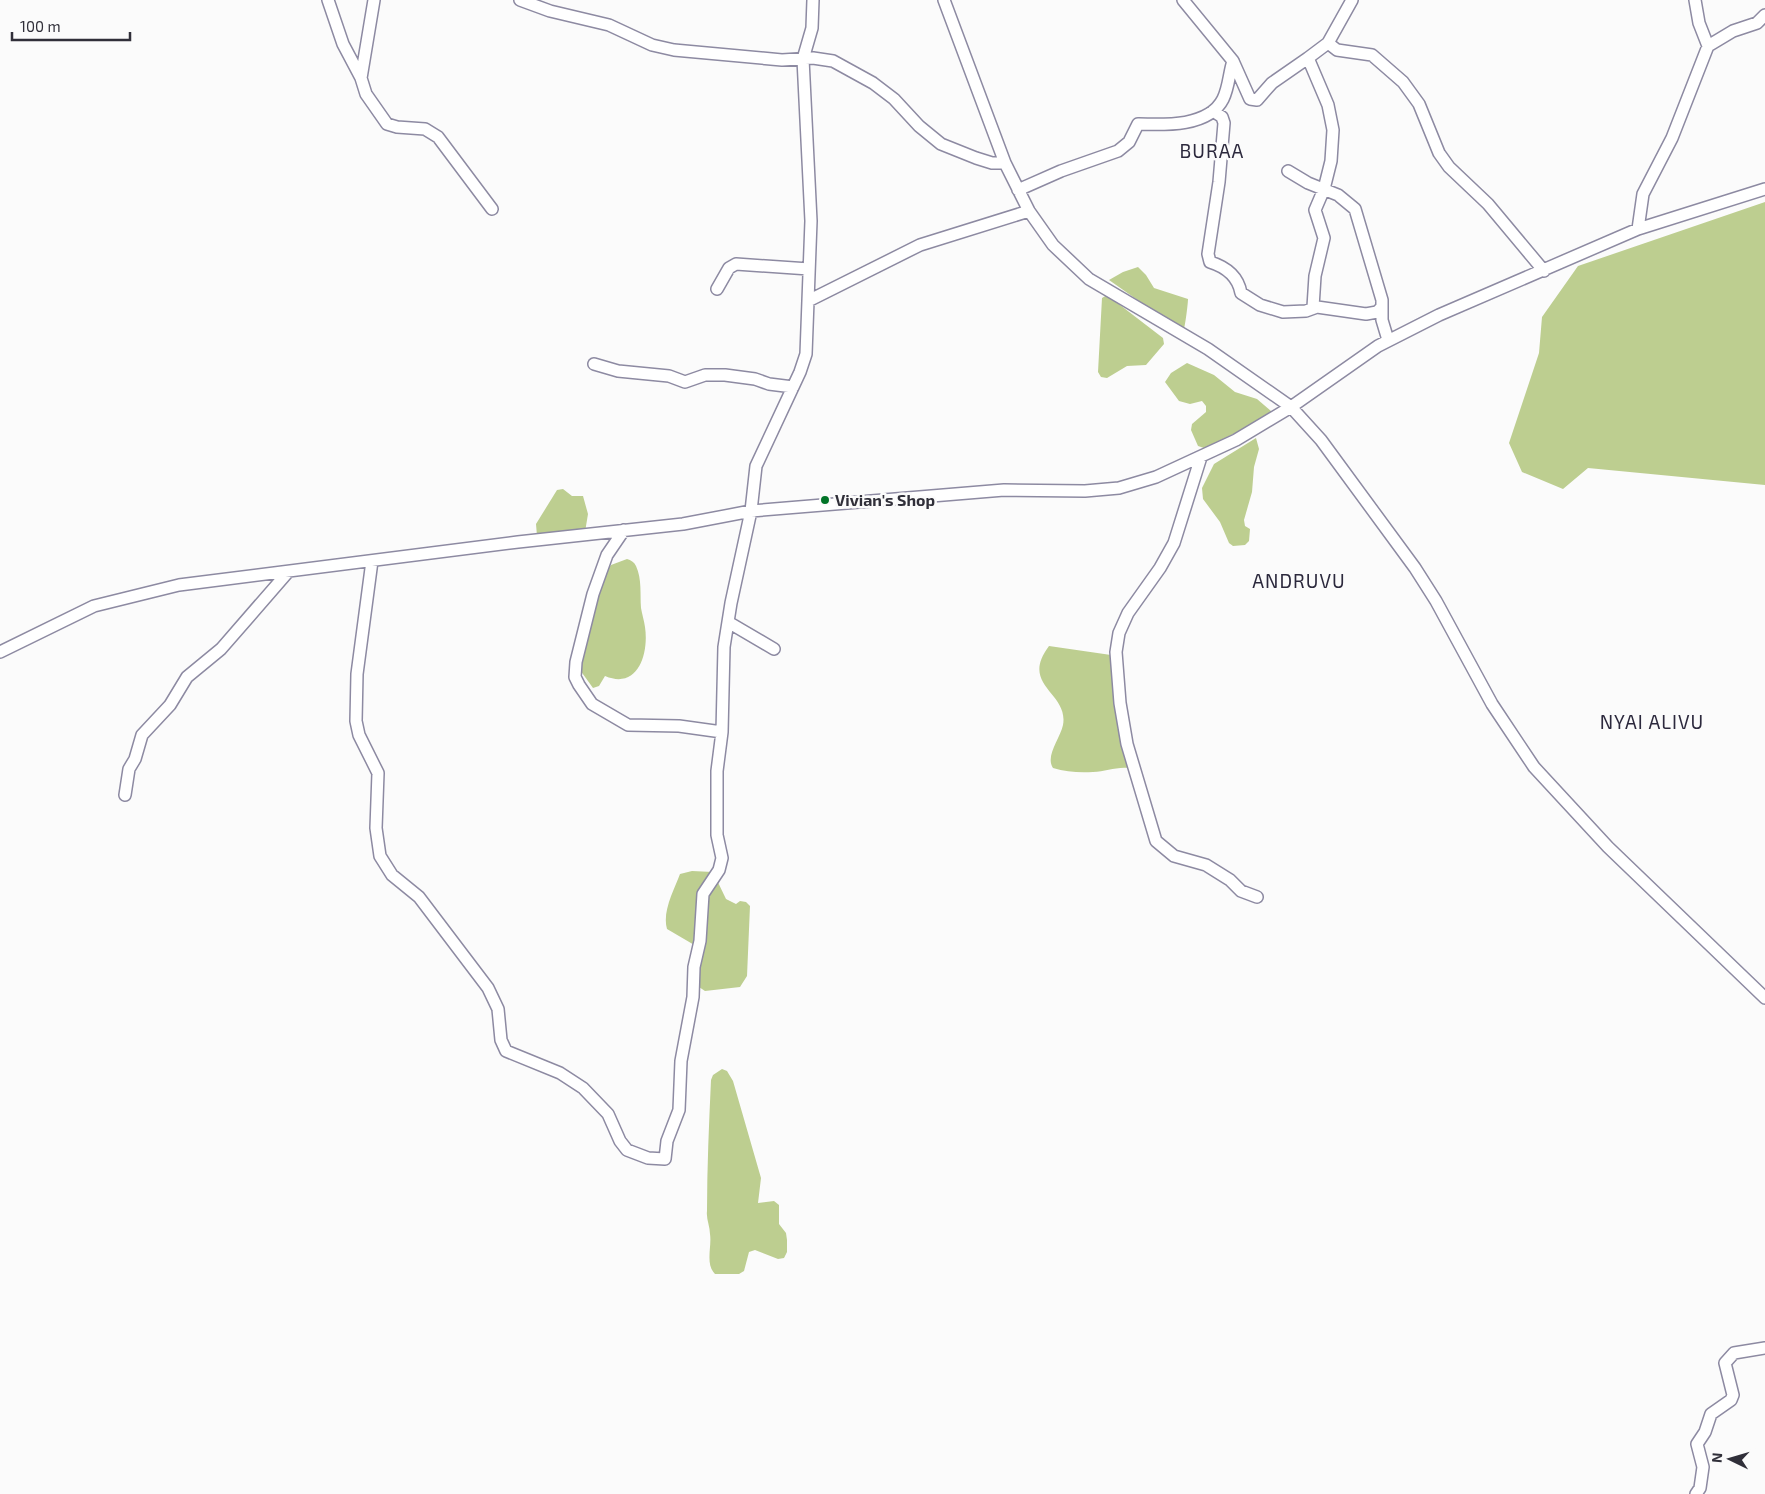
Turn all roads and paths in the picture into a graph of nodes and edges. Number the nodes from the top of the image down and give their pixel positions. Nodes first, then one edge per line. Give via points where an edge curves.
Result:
1 (328, 0) edge
2 (374, 0) edge
3 (520, 0) edge
4 (813, 0) edge
5 (944, 0) edge
6 (1183, 0) edge
7 (1352, 0) edge
8 (1695, 0) edge
9 (550, 5) edge
10 (1765, 15) edge
11 (1328, 43) junction
12 (1708, 46) junction
13 (1308, 58) junction
14 (803, 59) junction
15 (1233, 61) junction
16 (361, 78) junction
17 (1213, 111) junction
18 (1005, 163) junction
19 (1288, 171) dead end
20 (1324, 189) junction
21 (1765, 189) edge
22 (1018, 190) junction
23 (492, 208) dead end
24 (1029, 211) junction
25 (1638, 229) junction
26 (809, 269) junction
27 (1544, 271) junction
28 (717, 288) dead end
29 (808, 301) junction
30 (1313, 307) junction
31 (1382, 307) junction
32 (1388, 340) junction
33 (594, 364) dead end
34 (793, 387) junction
35 (1291, 407) junction
36 (1201, 457) junction
37 (751, 511) junction
38 (624, 530) junction
39 (372, 561) junction
40 (288, 572) junction
41 (728, 622) junction
42 (774, 649) dead end
43 (0, 652) edge
44 (722, 732) junction
45 (125, 795) dead end
46 (1257, 897) dead end
47 (1765, 998) edge
48 (1765, 1348) edge
49 (1696, 1494) edge

1 - 16 street via 343,44
2 - 16 street
3 - 9 street
4 - 14 street via 812,28
5 - 18 street
6 - 15 street
7 - 11 street
8 - 12 street
9 - 14 street via 668,49 782,60
10 - 12 street via 1757,23 1733,31
11 - 13 street
11 - 27 street via 1338,50 1372,56 1403,82 1419,104 1439,153 1449,167 1488,204
12 - 25 street via 1672,138 1643,194
13 - 15 street via 1286,72 1253,101
13 - 20 street via 1333,125 1332,155
14 - 18 street via 824,59 842,65 894,99 941,144 976,158
14 - 26 street via 811,220
15 - 17 street via 1223,99
16 - 23 street via 366,94 387,124 431,132
17 - 22 street via 1182,123 1138,124 1128,142 1118,151
17 - 30 street via 1222,117 1224,134 1208,259 1229,271 1237,280 1241,293 1260,305 1292,313
18 - 22 street
19 - 20 street
20 - 30 street via 1314,210 1324,238 1315,276
20 - 31 street via 1344,198 1356,209
21 - 25 street
22 - 24 street
24 - 29 street via 920,245
24 - 35 street via 1053,245 1089,278 1208,349
25 - 27 street
26 - 28 street via 736,264 729,268
26 - 29 street
27 - 32 street via 1467,302
29 - 34 street via 806,354
30 - 31 street via 1366,314 1377,312
31 - 32 street
32 - 35 street
33 - 34 street via 618,372 669,376 685,382 705,375 725,375
34 - 37 street via 760,455
35 - 36 street
35 - 47 street via 1321,440 1415,568 1492,704 1534,767 1608,847
36 - 37 street via 1156,477 1103,490 995,491
36 - 46 street via 1171,549 1128,613 1119,633 1116,652 1120,703 1127,744 1156,840 1174,856 1206,865 1241,891
37 - 38 street via 712,520
37 - 41 street
38 - 39 street
38 - 44 street via 607,554 593,594 575,677 592,704 628,725 679,726
39 - 40 street
39 - 44 street via 357,674 356,721 378,774 376,828 380,856 392,875 419,897 488,988 498,1009 500,1040 506,1050 560,1073 583,1088 608,1114 627,1150 648,1158 665,1159 667,1141 679,1110 681,1061 693,997 702,899 706,887 719,870 722,858 717,835 717,771
40 - 43 street via 179,585 110,600
40 - 45 street via 221,649 187,677 170,705 142,735 129,769
41 - 42 street
41 - 44 street via 724,647
48 - 49 street via 1734,1353 1725,1363 1733,1395 1711,1414 1697,1444 1703,1467

